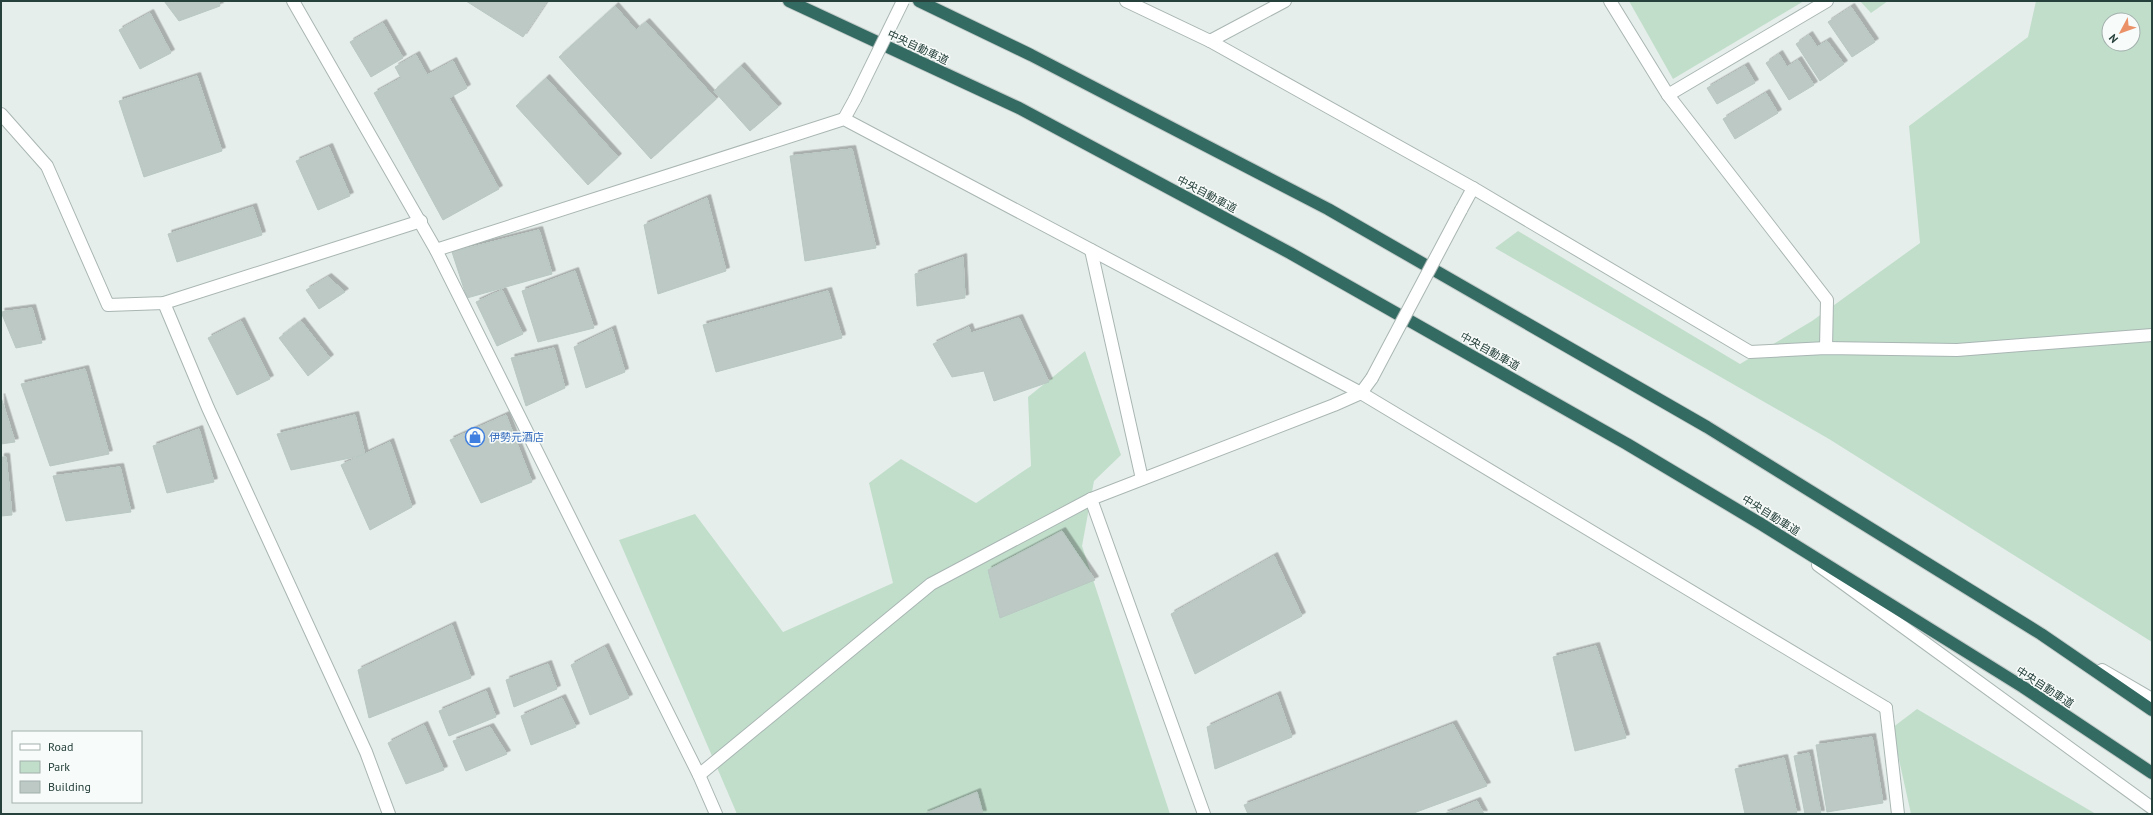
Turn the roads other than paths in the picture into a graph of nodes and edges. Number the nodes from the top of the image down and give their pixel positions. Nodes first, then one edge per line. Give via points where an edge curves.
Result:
1 (293, 1) edge
2 (788, 1) edge
3 (903, 1) edge
4 (919, 1) edge
5 (1126, 1) edge
6 (1285, 1) edge
7 (1610, 1) edge
8 (1827, 1) edge
9 (1210, 40) junction
10 (1668, 95) junction
11 (1, 114) edge
12 (844, 119) junction
13 (1473, 188) junction
14 (421, 221) junction
15 (436, 250) junction
16 (1091, 250) junction
17 (164, 303) junction
18 (2152, 335) edge
19 (1826, 348) junction
20 (1361, 393) junction
21 (1142, 479) junction
22 (1091, 499) junction
23 (1761, 524) junction
24 (2041, 634) junction
25 (2152, 699) edge
26 (2152, 710) edge
27 (2152, 773) edge
28 (699, 775) junction
29 (2152, 808) edge
30 (390, 814) edge
31 (716, 814) edge
32 (1204, 814) edge
33 (1898, 814) edge

1 - 14 street
2 - 23 highway, 中央自動車道 via 1019,108 1290,253 1628,444
3 - 12 street, bridge
4 - 24 highway via 1031,55 1328,209 1707,427
5 - 9 street
6 - 9 street
7 - 10 street
8 - 10 street
9 - 13 street
10 - 19 street via 1827,300
11 - 17 street via 47,166 108,305
12 - 15 street
12 - 16 street
13 - 19 street via 1750,352
13 - 20 street, bridge via 1372,378
14 - 15 street
14 - 17 street
15 - 28 street
16 - 20 street
16 - 21 street
17 - 30 street via 208,408 366,752
18 - 19 street via 1957,350
20 - 21 street
20 - 33 street via 1886,708
21 - 22 street
22 - 28 street via 931,584
22 - 32 street
23 - 27 highway, 中央自動車道 via 2023,687
23 - 29 street
24 - 25 street
24 - 26 highway
28 - 31 street

